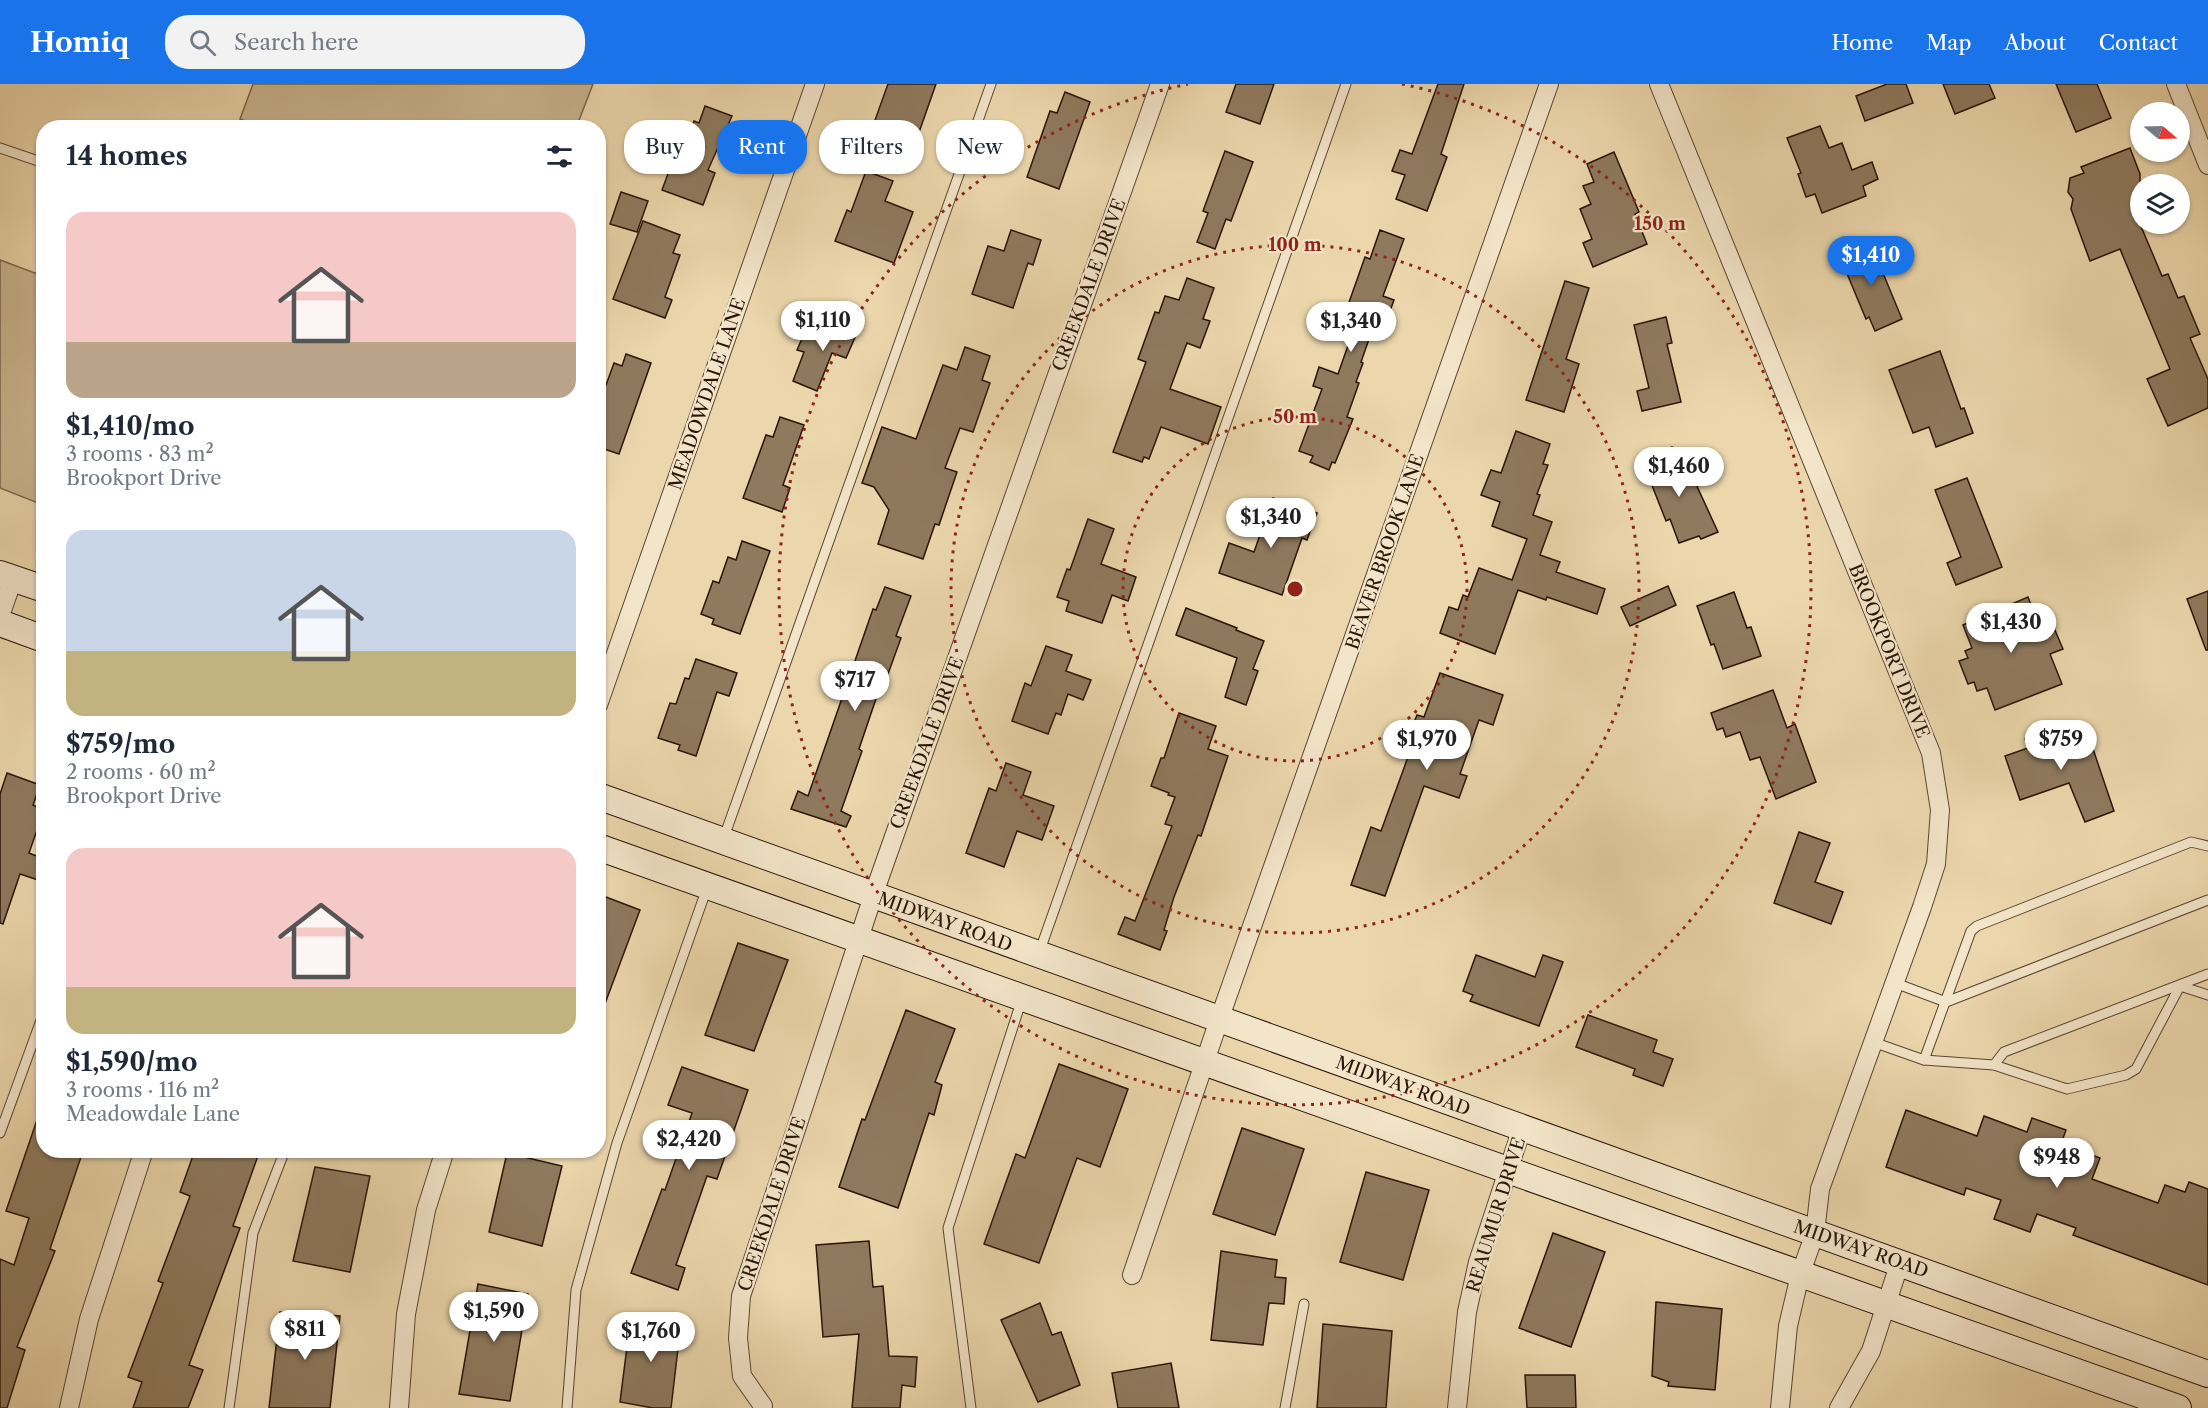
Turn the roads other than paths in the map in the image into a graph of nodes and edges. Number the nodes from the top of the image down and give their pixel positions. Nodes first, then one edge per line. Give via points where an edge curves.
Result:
1 (815, 84) edge
2 (991, 84) edge
3 (1160, 84) edge
4 (1347, 84) edge
5 (1549, 84) edge
6 (1659, 84) edge
7 (2176, 84) edge
8 (0, 148) edge
9 (36, 159) edge
10 (2208, 165) edge
11 (7, 577) edge
12 (36, 586) edge
13 (0, 616) edge
14 (0, 623) edge
15 (36, 636) edge
16 (606, 682) edge
17 (606, 799) edge
18 (722, 841) junction
19 (2208, 846) edge
20 (606, 850) edge
21 (708, 885) junction
22 (873, 896) junction
23 (2208, 900) edge
24 (858, 939) junction
25 (1038, 955) junction
26 (2208, 974) edge
27 (1894, 983) junction
28 (2180, 986) junction
29 (2208, 995) edge
30 (1023, 997) junction
31 (1946, 1002) junction
32 (1219, 1020) junction
33 (36, 1034) edge
34 (1873, 1042) junction
35 (1924, 1060) junction
36 (1205, 1062) junction
37 (1994, 1065) junction
38 (1522, 1128) junction
39 (0, 1133) edge
40 (141, 1158) edge
41 (282, 1158) edge
42 (442, 1158) edge
43 (1507, 1170) junction
44 (1815, 1233) junction
45 (1900, 1263) junction
46 (1132, 1275) dead end
47 (1800, 1275) junction
48 (1304, 1304) dead end
49 (1886, 1305) junction
50 (2208, 1374) edge
51 (763, 1406) dead end
52 (69, 1408) edge
53 (229, 1408) edge
54 (399, 1408) edge
55 (567, 1408) edge
56 (971, 1408) edge
57 (1285, 1408) edge
58 (1457, 1408) edge
59 (1780, 1408) edge
60 (1839, 1408) edge
61 (2178, 1408) edge

1 - 16 street, MEADOWDALE LANE
2 - 18 lane
3 - 22 street, CREEKDALE DRIVE
4 - 25 lane
5 - 32 street, BEAVER BROOK LANE
6 - 27 street, BROOKPORT DRIVE via 1931,753 1940,810 1936,864
7 - 10 street
8 - 9 lane
11 - 12 main road
11 - 13 street
14 - 15 main road
17 - 18 main road, MIDWAY ROAD
18 - 22 main road, MIDWAY ROAD
19 - 31 lane via 2191,842 1977,926 1971,931
20 - 21 main road
21 - 24 main road
21 - 55 lane via 617,1143 576,1290
22 - 24 street, CREEKDALE DRIVE
22 - 25 main road, MIDWAY ROAD
23 - 31 lane
24 - 30 main road
24 - 51 street, CREEKDALE DRIVE via 741,1296 738,1338 742,1376
25 - 32 main road, MIDWAY ROAD
26 - 28 lane
27 - 31 lane
27 - 34 street, BROOKPORT DRIVE
28 - 29 lane
28 - 37 lane via 2004,1052
28 - 37 lane via 2142,1060 2126,1075 2067,1089
30 - 36 main road
30 - 56 lane via 948,1228
31 - 35 lane
32 - 36 street, BEAVER BROOK LANE
32 - 38 main road, MIDWAY ROAD
33 - 39 lane
34 - 35 lane
34 - 44 street, BROOKPORT DRIVE via 1820,1189
35 - 37 lane
36 - 43 main road
36 - 46 street, BEAVER BROOK LANE
38 - 43 street, REAUMUR DRIVE
38 - 44 main road, MIDWAY ROAD
40 - 52 street via 89,1319
41 - 53 lane via 253,1233
42 - 54 street via 426,1210 406,1314
43 - 47 main road
43 - 58 street, REAUMUR DRIVE via 1469,1302
44 - 45 main road, MIDWAY ROAD
44 - 47 street, BROOKPORT DRIVE
45 - 49 street
45 - 50 main road, MIDWAY ROAD
47 - 49 main road
47 - 59 street, BROOKPORT DRIVE via 1788,1326
48 - 57 lane
49 - 60 street via 1871,1351
49 - 61 main road

